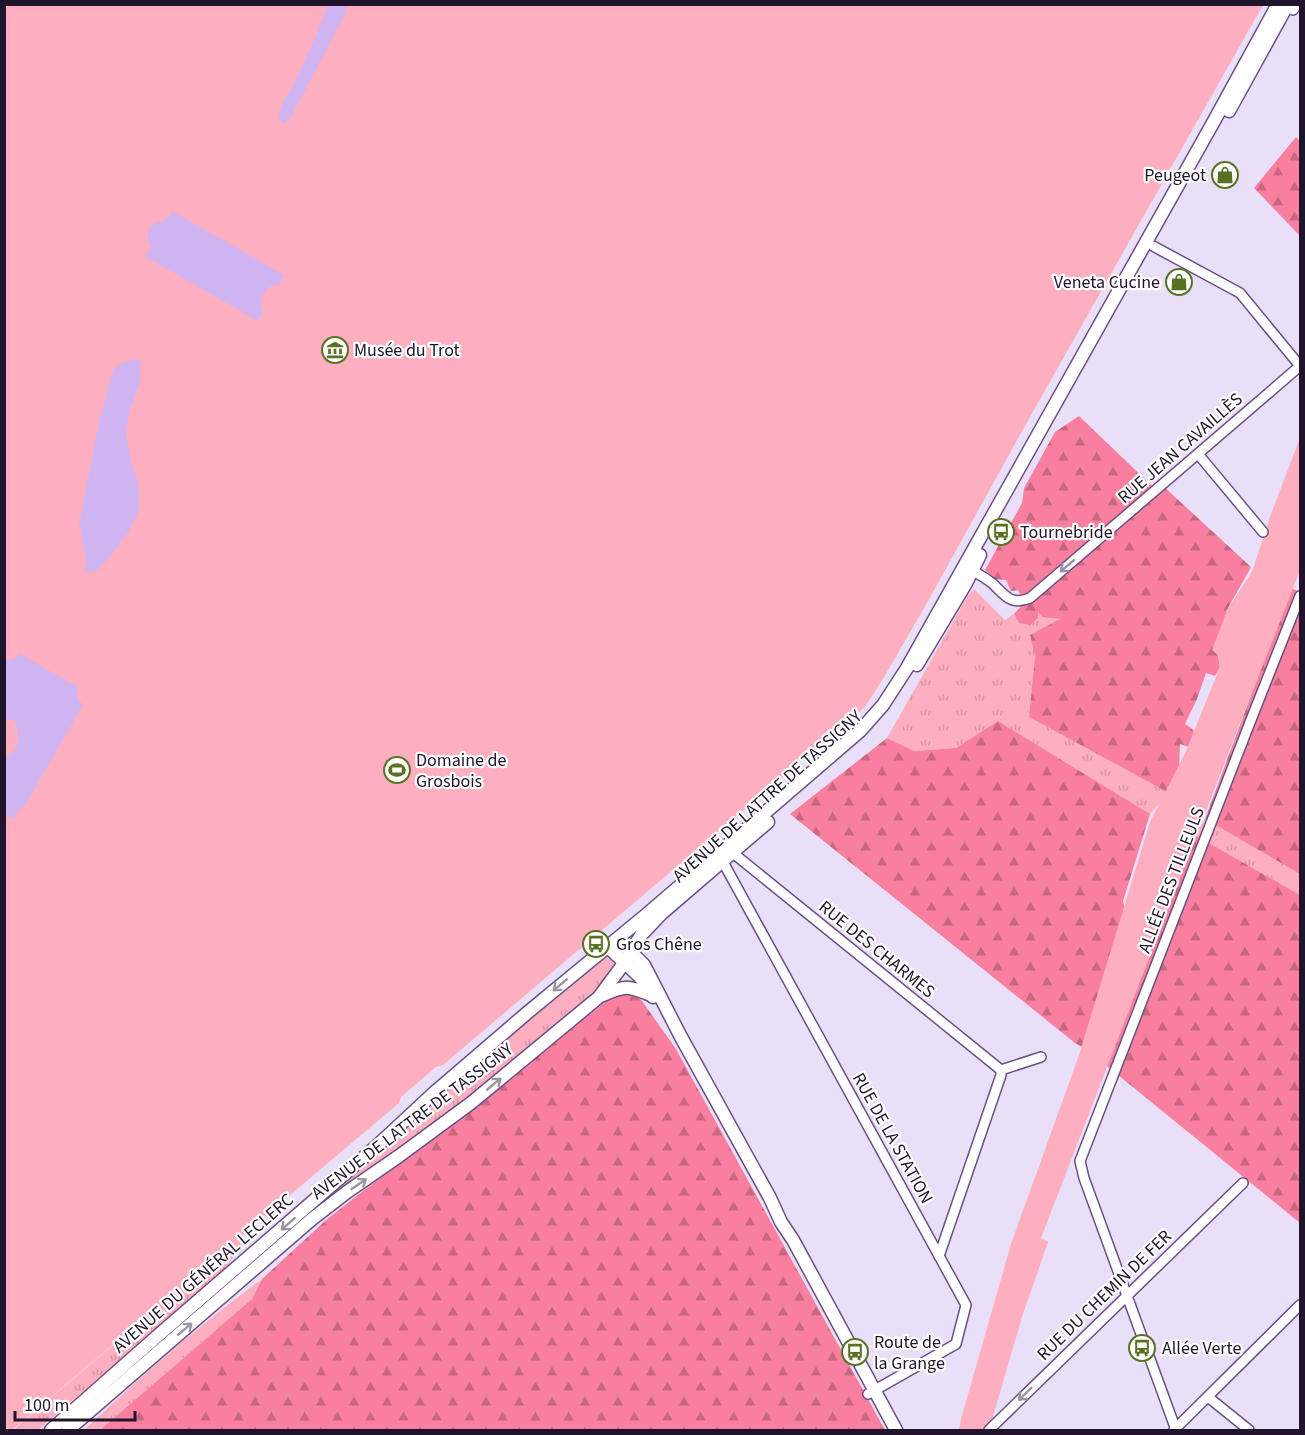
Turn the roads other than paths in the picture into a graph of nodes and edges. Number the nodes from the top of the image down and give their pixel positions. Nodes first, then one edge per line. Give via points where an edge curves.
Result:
1 (1278, 4) edge
2 (1293, 6) edge
3 (1153, 246) junction
4 (1300, 366) edge
5 (1198, 454) junction
6 (1263, 532) dead end
7 (968, 569) junction
8 (1300, 596) edge
9 (728, 857) junction
10 (641, 935) junction
11 (613, 943) junction
12 (631, 951) junction
13 (625, 962) junction
14 (644, 965) junction
15 (655, 993) junction
16 (599, 997) junction
17 (1041, 1057) dead end
18 (1001, 1070) junction
19 (1243, 1183) dead end
20 (939, 1256) junction
21 (1128, 1295) junction
22 (1300, 1307) edge
23 (141, 1367) joint
24 (871, 1392) junction
25 (1208, 1397) junction
26 (1175, 1430) edge
27 (51, 1431) edge
28 (68, 1431) edge
29 (888, 1431) edge
30 (896, 1431) edge
31 (989, 1431) edge
32 (1249, 1431) edge

1 - 7 main road
2 - 3 main road, AVENUE DE LATTRE DE TASSIGNY
3 - 4 street via 1240,293
3 - 7 main road, AVENUE DE LATTRE DE TASSIGNY
4 - 5 street, RUE JEAN CAVAILLÈS
5 - 6 street
5 -> 7 street, RUE JEAN CAVAILLÈS via 1030,598 1010,599
7 - 9 main road, AVENUE DE LATTRE DE TASSIGNY via 965,585 922,659 874,727
7 - 11 main road, AVENUE DU GÉNÉRAL LECLERC via 883,705 860,731
8 - 21 street, ALLÉE DES TILLEULS via 1081,1158 1084,1178
9 - 10 main road, AVENUE DE LATTRE DE TASSIGNY
9 - 18 street, RUE DES CHARMES
9 - 20 street, RUE DE LA STATION
10 - 12 main road, AVENUE DE LATTRE DE TASSIGNY
10 - 14 main road
11 - 12 main road
11 - 13 main road
11 -> 27 main road, AVENUE DU GÉNÉRAL LECLERC via 443,1085
12 - 13 main road, AVENUE DE LATTRE DE TASSIGNY
12 - 14 main road
13 - 15 main road
13 - 16 main road, AVENUE DE LATTRE DE TASSIGNY
14 - 15 main road
15 - 16 main road via 628,987
15 - 24 main road via 793,1240
23 -> 16 main road, AVENUE DE LATTRE DE TASSIGNY via 312,1219 471,1103
17 - 18 street
18 - 20 street
19 - 21 street, RUE DU CHEMIN DE FER
20 - 24 street, RUE DE LA STATION via 966,1305 956,1344
21 - 26 street
21 -> 31 street, RUE DU CHEMIN DE FER
22 - 25 street
23 - 28 main road, AVENUE DU GÉNÉRAL LECLERC
24 - 29 main road
24 - 30 main road
25 - 26 street
25 - 32 street

